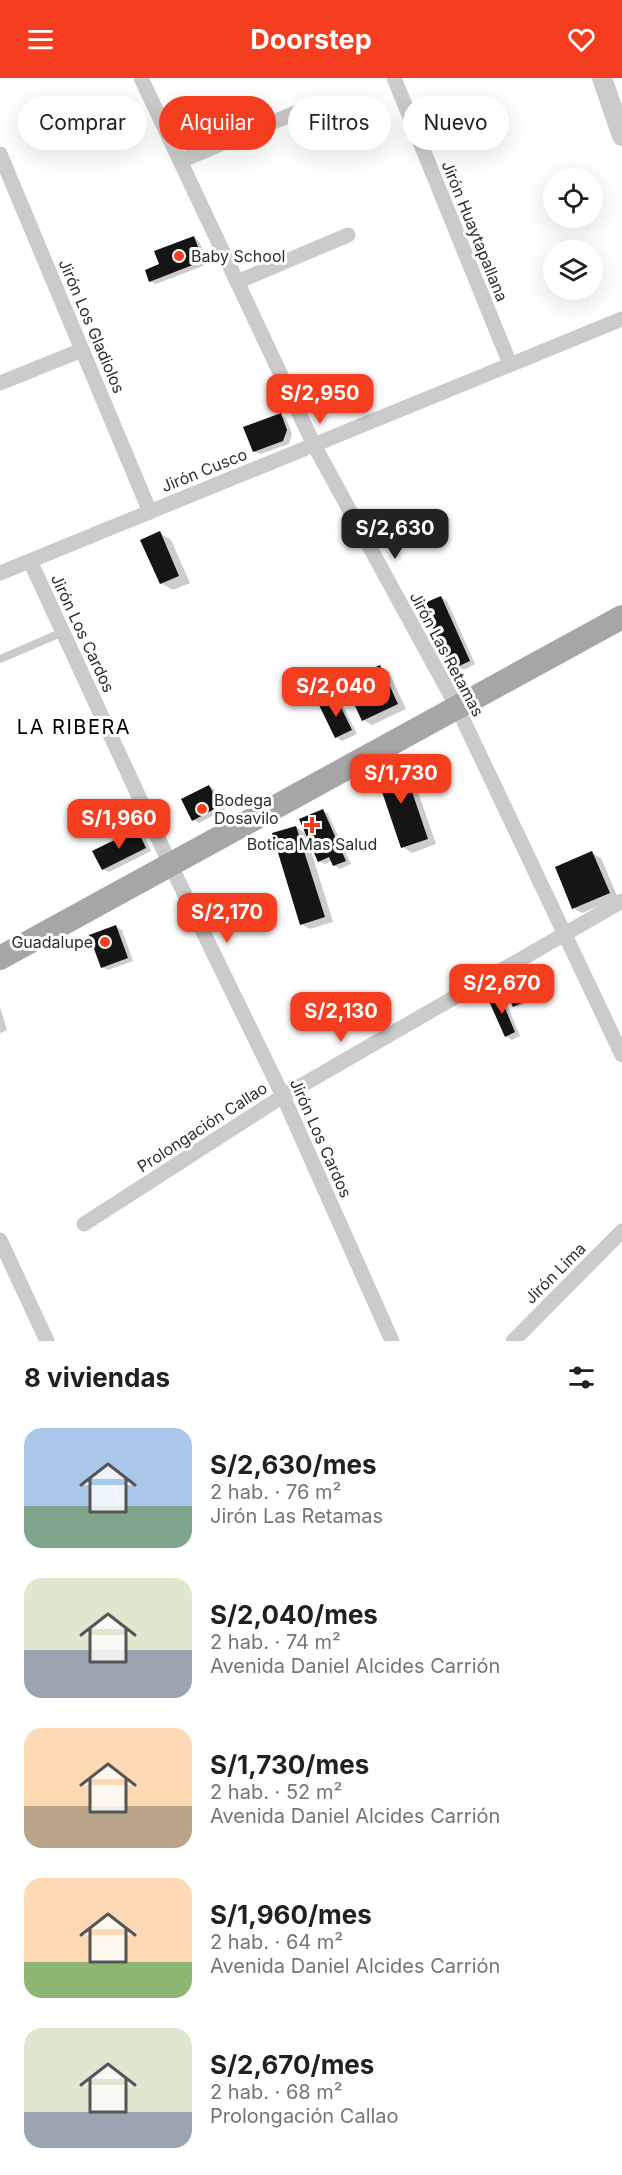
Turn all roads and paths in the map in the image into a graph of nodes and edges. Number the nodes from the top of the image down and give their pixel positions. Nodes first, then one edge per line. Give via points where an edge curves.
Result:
1 (141, 78) edge
2 (394, 78) edge
3 (602, 78) edge
4 (288, 116) edge
5 (622, 136) edge
6 (0, 154) edge
7 (180, 161) junction
8 (6, 186) edge
9 (348, 235) dead end
10 (237, 282) junction
11 (622, 319) edge
12 (82, 350) junction
13 (510, 364) junction
14 (0, 383) edge
15 (314, 445) junction
16 (150, 512) junction
17 (30, 561) junction
18 (0, 573) edge
19 (622, 617) edge
20 (63, 632) junction
21 (0, 659) edge
22 (457, 707) junction
23 (170, 864) junction
24 (622, 901) edge
25 (565, 934) junction
26 (0, 958) edge
27 (622, 1054) edge
28 (283, 1096) junction
29 (84, 1224) dead end
30 (622, 1231) edge
31 (0, 1240) edge
32 (5, 1262) edge
33 (47, 1341) edge
34 (392, 1341) edge
35 (513, 1341) edge

1 - 7 street, Jirón Las Retamas
2 - 13 street, Jirón Huaytapallana
3 - 5 street
4 - 7 street
6 - 8 street, Jirón Los Gladiolos
7 - 10 street, Jirón Las Retamas
8 - 12 street, Jirón Los Gladiolos
9 - 10 street
10 - 15 street, Jirón Las Retamas
11 - 13 street, Jirón Cusco
12 - 14 street
12 - 16 street, Jirón Los Gladiolos
13 - 15 street, Jirón Cusco
15 - 16 street, Jirón Cusco
15 - 22 street, Jirón Las Retamas
16 - 17 street, Jirón Cusco
17 - 18 street, Jirón Cusco
17 - 20 street, Jirón Los Cardos
19 - 22 main road
20 - 21 lane
20 - 23 street, Jirón Los Cardos
22 - 23 main road
22 - 25 street, Jirón Las Retamas
23 - 26 main road
23 - 28 street, Jirón Los Cardos
24 - 25 street, Prolongación Callao
25 - 27 street, Jirón Las Retamas
25 - 28 street, Prolongación Callao
28 - 29 street, Prolongación Callao
28 - 34 street, Jirón Los Cardos
30 - 35 street, Jirón Lima
31 - 32 street
32 - 33 street

